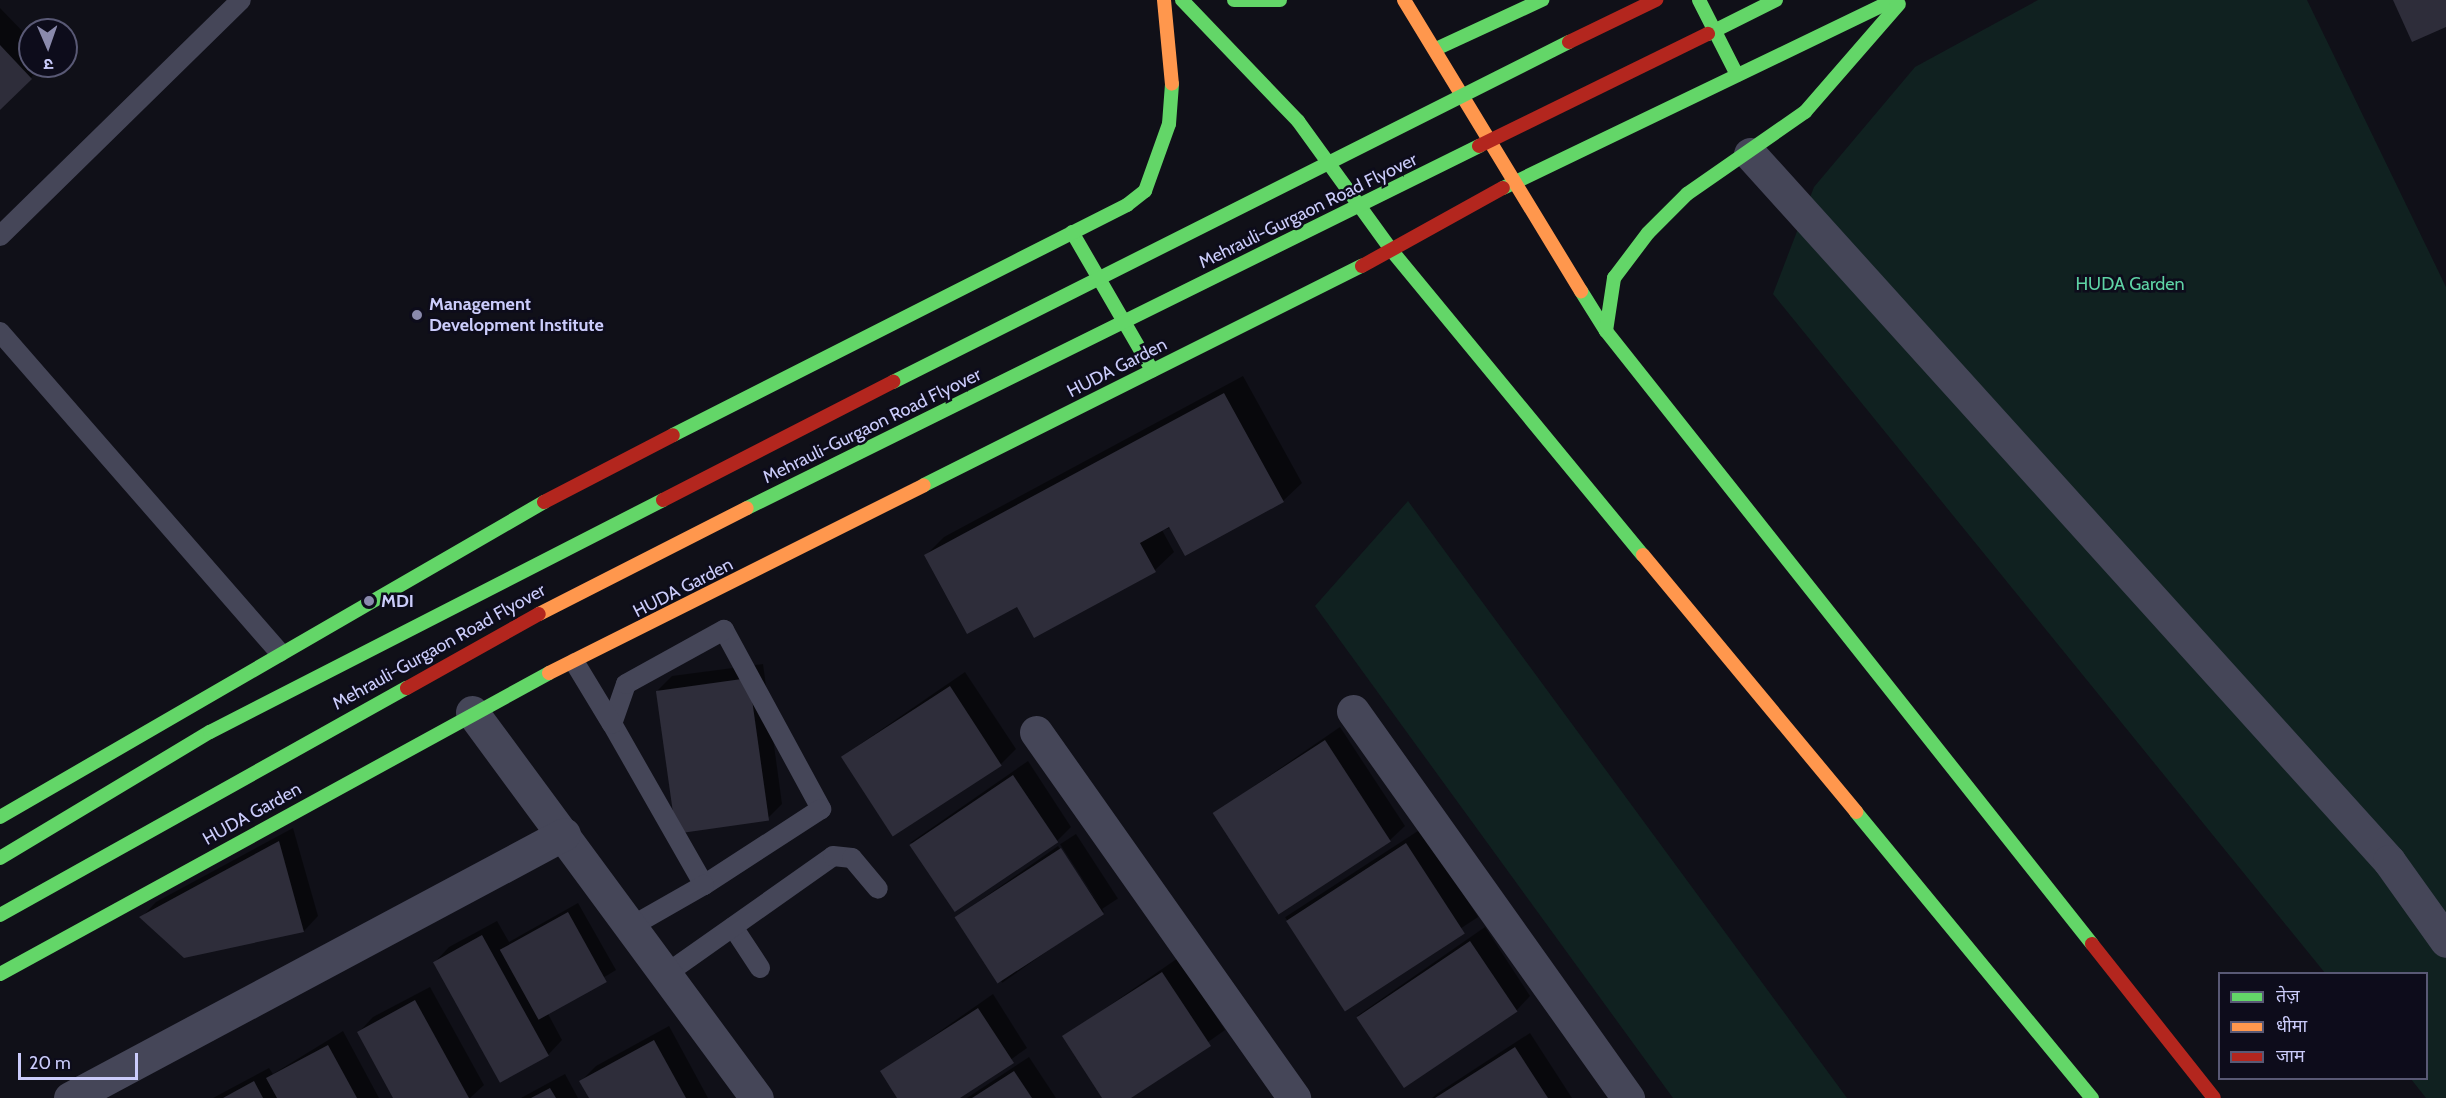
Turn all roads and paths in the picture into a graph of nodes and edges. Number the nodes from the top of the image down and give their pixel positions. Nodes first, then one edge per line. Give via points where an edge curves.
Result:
1 (241, 0) edge
2 (1164, 0) edge
3 (1182, 0) edge
4 (1234, 0) edge
5 (1280, 0) edge
6 (1404, 0) edge
7 (1542, 0) edge
8 (1656, 0) edge
9 (1700, 0) edge
10 (1776, 0) edge
11 (1894, 0) edge
12 (1903, 0) edge
13 (1438, 48) junction
14 (1737, 75) junction
15 (1750, 154) junction
16 (1513, 183) junction
17 (1072, 232) junction
18 (0, 236) edge
19 (1392, 251) junction
20 (1606, 331) junction
21 (0, 332) edge
22 (1152, 370) junction
23 (279, 652) junction
24 (575, 663) junction
25 (1353, 711) dead end
26 (472, 712) junction
27 (612, 724) junction
28 (1036, 732) dead end
29 (0, 817) edge
30 (564, 834) junction
31 (0, 858) edge
32 (704, 885) junction
33 (878, 890) dead end
34 (0, 915) edge
35 (632, 926) junction
36 (733, 927) junction
37 (2446, 941) edge
38 (760, 968) dead end
39 (0, 974) edge
40 (666, 974) junction
41 (70, 1098) edge
42 (757, 1098) edge
43 (1294, 1098) edge
44 (1628, 1098) edge
45 (2092, 1098) edge
46 (2214, 1098) edge

1 - 18 lane
2 - 17 main road via 1173,92 1164,149 1145,190
3 - 19 main road via 1298,121
4 - 5 main road
6 - 13 main road
7 - 13 main road
8 - 31 main road, Mehrauli-Gurgaon Road Flyover, bridge via 1336,154 210,732
9 - 14 main road
10 - 34 main road, Mehrauli-Gurgaon Road Flyover, bridge via 596,582
11 - 14 main road, HUDA Garden
12 - 15 main road via 1805,112
13 - 16 main road
14 - 16 main road, HUDA Garden
15 - 20 main road via 1687,194 1648,233 1614,278
15 - 37 street via 2389,861
16 - 19 main road, HUDA Garden
16 - 20 main road
17 - 22 main road
17 - 23 main road via 568,488
19 - 22 main road, HUDA Garden
19 - 45 main road
20 - 46 main road
21 - 23 lane
22 - 24 main road, HUDA Garden
23 - 29 main road
24 - 26 main road, HUDA Garden
24 - 27 lane
25 - 44 street
26 - 30 street
26 - 39 main road, HUDA Garden
27 - 32 lane
27 - 32 lane via 626,684 724,630 821,809
28 - 43 street
30 - 35 street
30 - 41 street
32 - 35 lane
33 - 36 lane via 852,858 833,856
35 - 40 street
36 - 38 lane
36 - 40 lane
40 - 42 street

